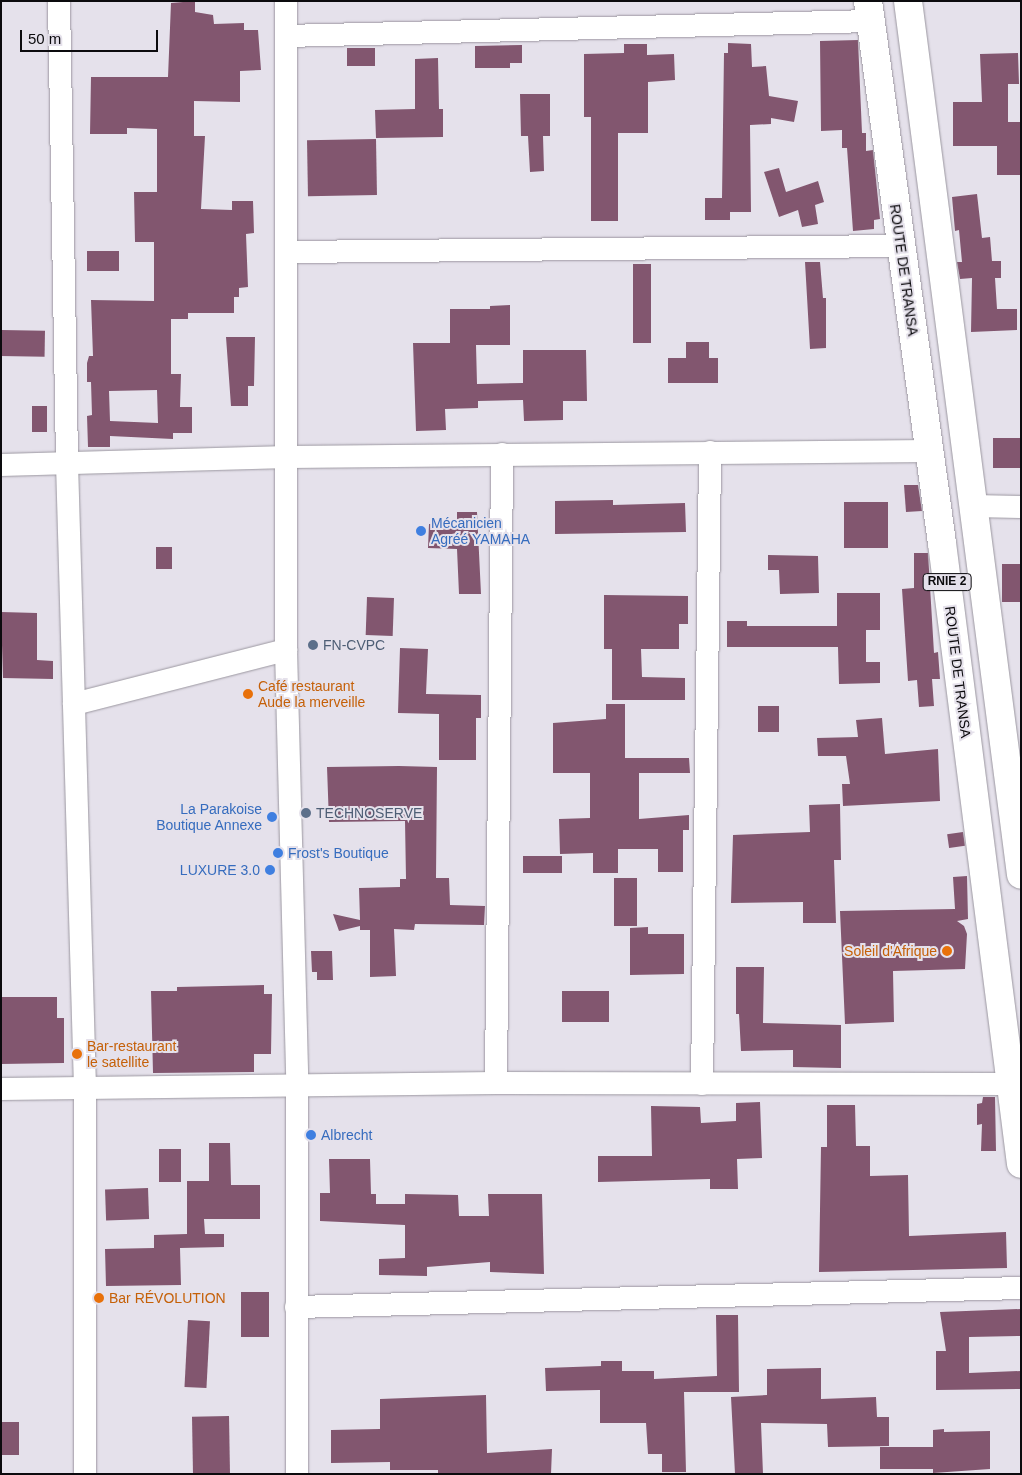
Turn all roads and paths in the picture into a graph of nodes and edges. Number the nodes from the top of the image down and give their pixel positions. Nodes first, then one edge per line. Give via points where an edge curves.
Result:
1 (59, 1) edge
2 (286, 1) edge
3 (908, 1) edge
4 (869, 11) edge
5 (286, 36) junction
6 (900, 246) junction
7 (287, 252) junction
8 (710, 452) junction
9 (930, 452) junction
10 (502, 454) junction
11 (288, 457) junction
12 (67, 463) junction
13 (1, 464) edge
14 (973, 506) junction
15 (1021, 507) edge
16 (286, 650) junction
17 (74, 704) junction
18 (1012, 736) edge
19 (1021, 874) edge
20 (496, 1083) junction
21 (297, 1084) junction
22 (702, 1084) junction
23 (1011, 1084) junction
24 (85, 1089) junction
25 (1, 1090) edge
26 (1021, 1164) edge
27 (1021, 1288) edge
28 (296, 1307) junction
29 (85, 1474) edge
30 (297, 1474) edge

1 - 12 street
2 - 5 street
3 - 14 main road, RNIE 2 via 936,235 968,446
4 - 5 street
4 - 6 main road, ROUTE DE TRANSA / RNIE 2
5 - 7 street
6 - 7 street
6 - 9 main road, ROUTE DE TRANSA / RNIE 2
7 - 11 street
8 - 9 street
8 - 10 street
8 - 22 street
9 - 23 main road, ROUTE DE TRANSA / RNIE 2
10 - 11 street
10 - 20 street
11 - 12 street
11 - 16 street
12 - 13 street
12 - 17 street
14 - 15 street
14 - 18 main road, RNIE 2
16 - 17 street
16 - 21 street
17 - 24 street
18 - 19 main road, RNIE 2
20 - 21 street
20 - 22 street
21 - 24 street
21 - 28 street
22 - 23 street
23 - 26 main road, ROUTE DE TRANSA / RNIE 2
24 - 25 street
24 - 29 street
27 - 28 street
28 - 30 street

